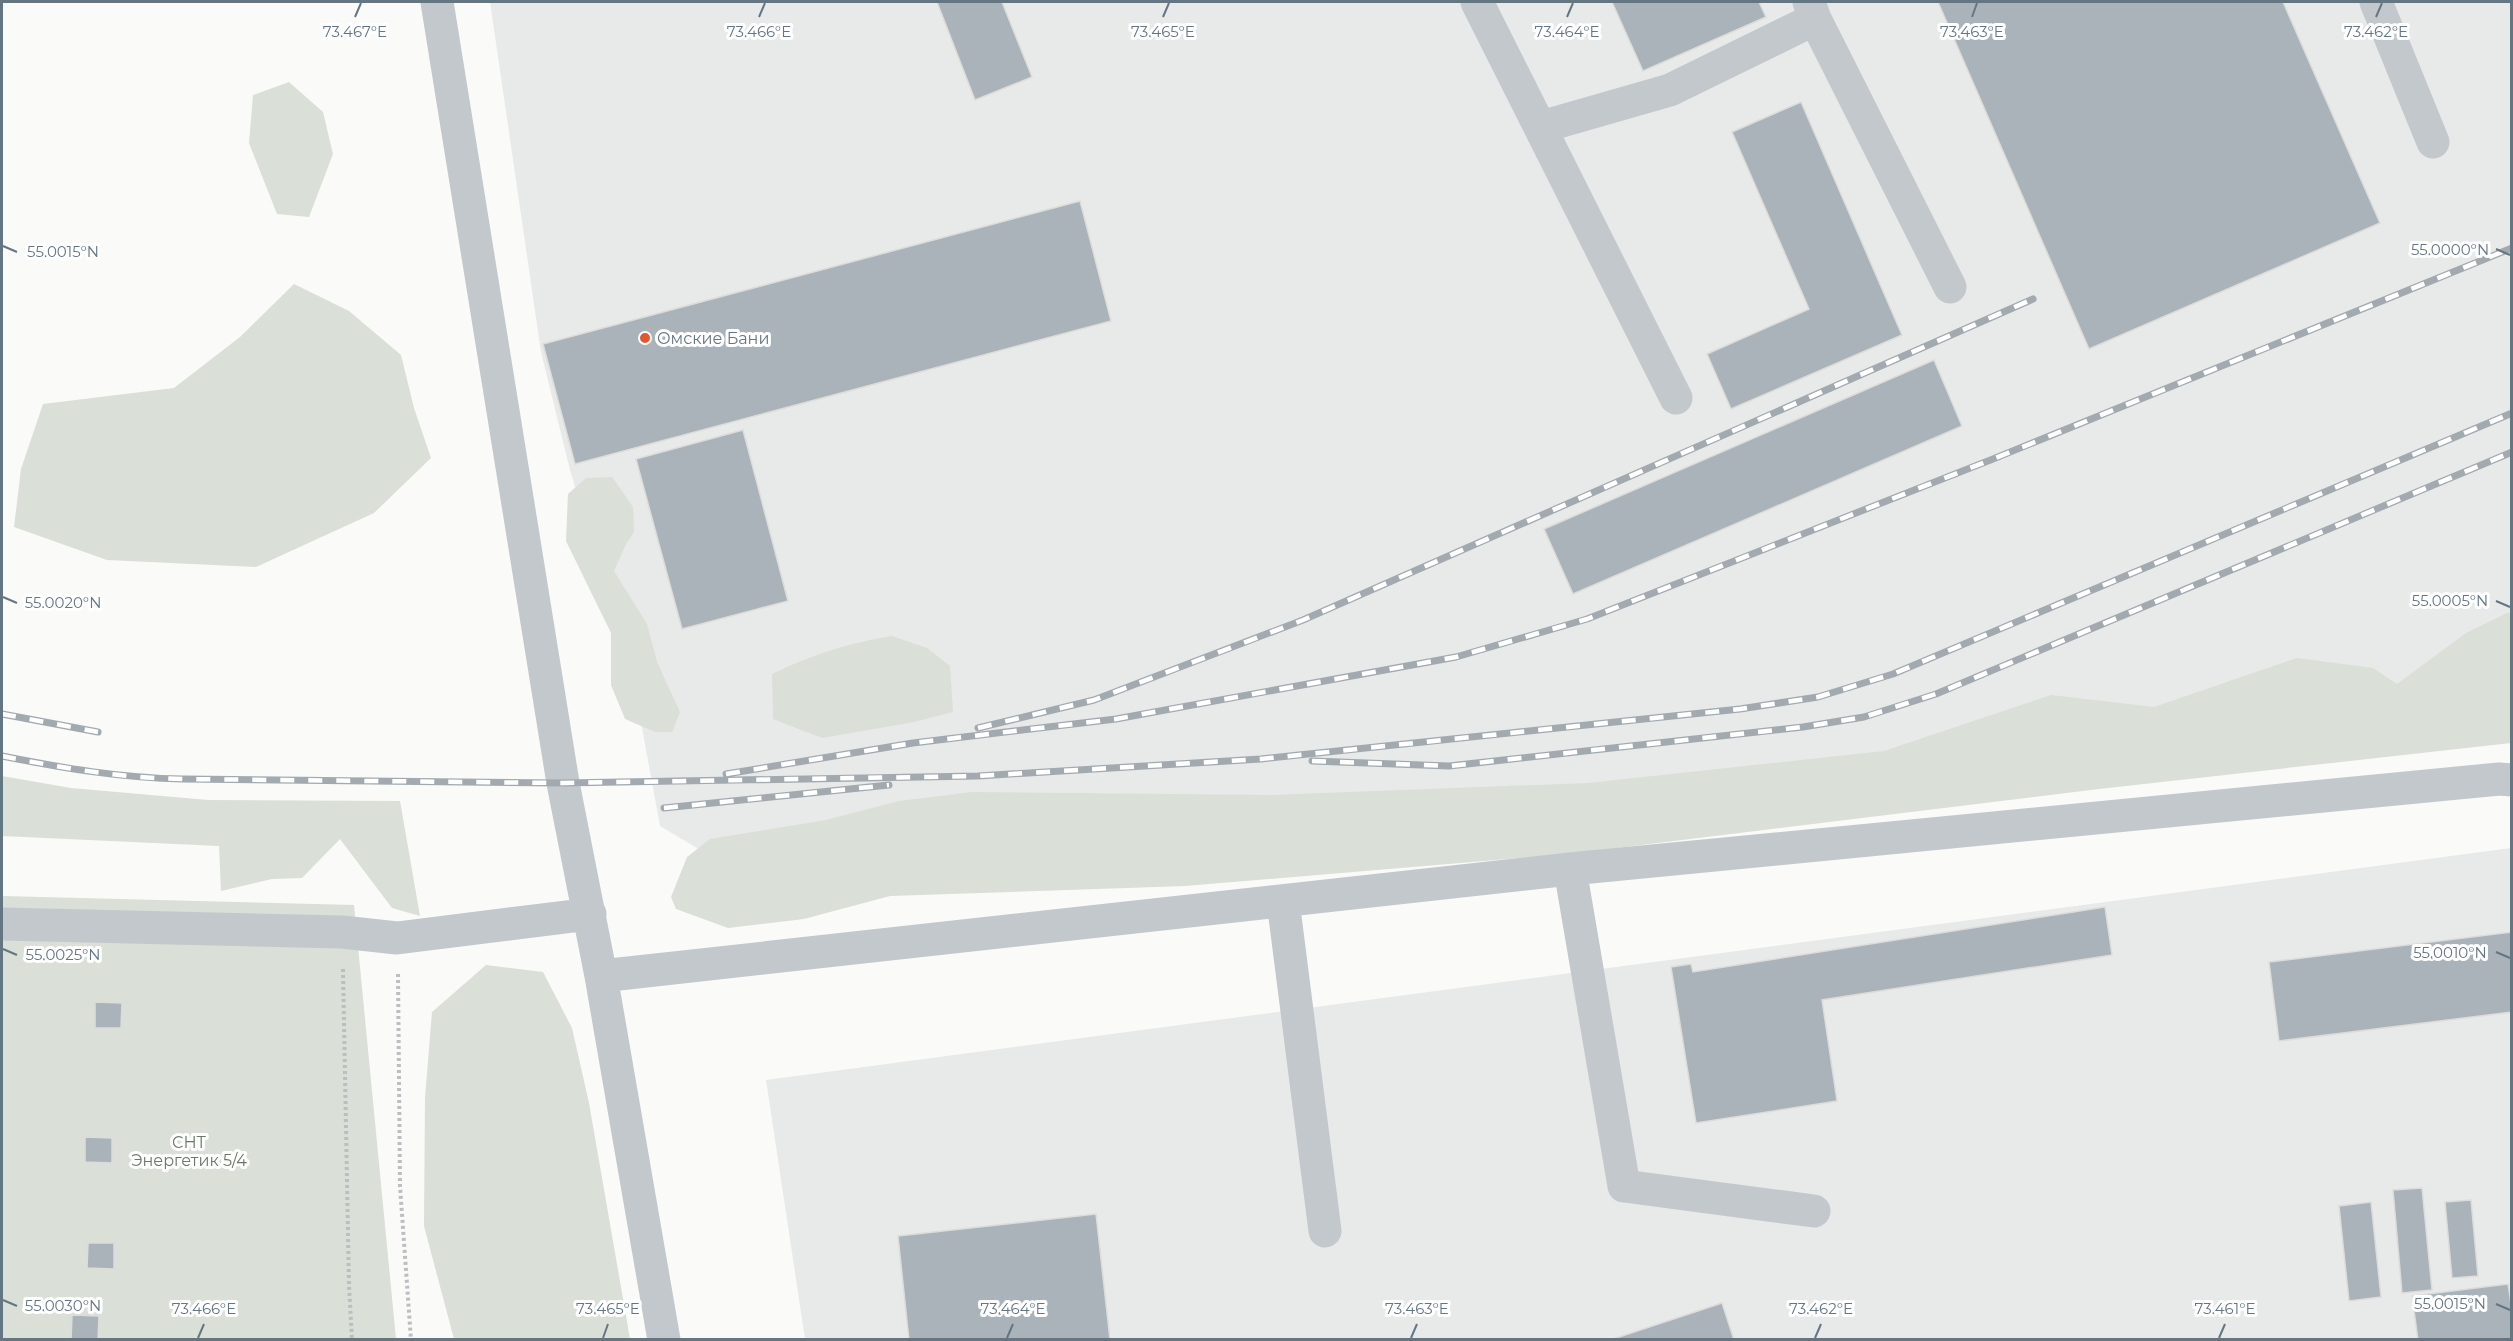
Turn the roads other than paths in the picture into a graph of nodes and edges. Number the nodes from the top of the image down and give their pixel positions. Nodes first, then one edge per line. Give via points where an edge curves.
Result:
1 (437, 2) edge
2 (1477, 2) edge
3 (2376, 2) edge
4 (1812, 10) edge
5 (1541, 127) junction
6 (2433, 142) dead end
7 (1950, 287) dead end
8 (1676, 398) dead end
9 (2511, 780) edge
10 (1570, 869) junction
11 (1283, 901) junction
12 (590, 914) junction
13 (2, 924) edge
14 (601, 975) junction
15 (1814, 1211) dead end
16 (1325, 1231) dead end
17 (664, 1340) edge

1 - 12 street via 563,783
2 - 5 street
3 - 6 street
4 - 5 street via 1670,90
4 - 7 street
5 - 8 street
9 - 10 street via 2499,778
10 - 11 street
10 - 15 street via 1624,1186
11 - 14 street
11 - 16 street
12 - 13 street via 398,938 342,932
12 - 14 street
14 - 17 street

